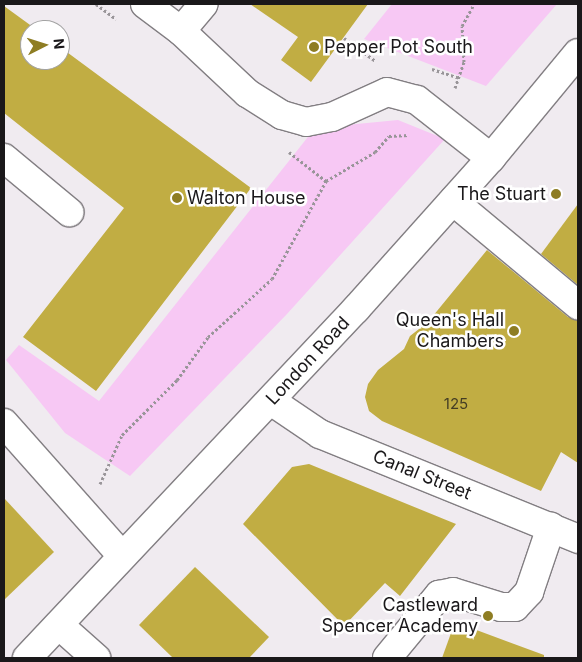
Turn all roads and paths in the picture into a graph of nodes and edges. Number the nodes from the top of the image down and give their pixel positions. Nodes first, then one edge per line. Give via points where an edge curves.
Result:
1 (145, 4) edge
2 (204, 4) edge
3 (474, 4) edge
4 (181, 31) junction
5 (344, 38) dead end
6 (578, 53) edge
7 (383, 66) dead end
8 (443, 120) junction
9 (4, 158) edge
10 (491, 158) junction
11 (453, 201) junction
12 (69, 212) dead end
13 (578, 305) edge
14 (270, 402) junction
15 (4, 423) edge
16 (88, 521) junction
17 (550, 527) junction
18 (578, 539) edge
19 (122, 556) junction
20 (59, 625) junction
21 (27, 658) edge
22 (96, 658) edge
23 (387, 658) edge

1 - 4 street
2 - 4 street
3 - 8 path via 462,26 464,62
4 - 8 street via 247,93 282,115 306,122 332,117 387,92 417,100
5 - 7 path
6 - 10 street, London Road
8 - 10 street
8 - 16 path via 420,134 389,136 375,152 326,181 272,280 208,337 177,380 122,435 107,463
9 - 12 street
10 - 11 street, London Road
11 - 13 street
11 - 14 street, London Road
14 - 17 street, Canal Street via 320,434
14 - 19 street, London Road
15 - 16 street
16 - 19 street
17 - 18 street, Canal Street
17 - 23 street via 529,592 515,607 501,607 453,592 439,595
19 - 20 street, London Road
20 - 21 street, London Road
20 - 22 street

